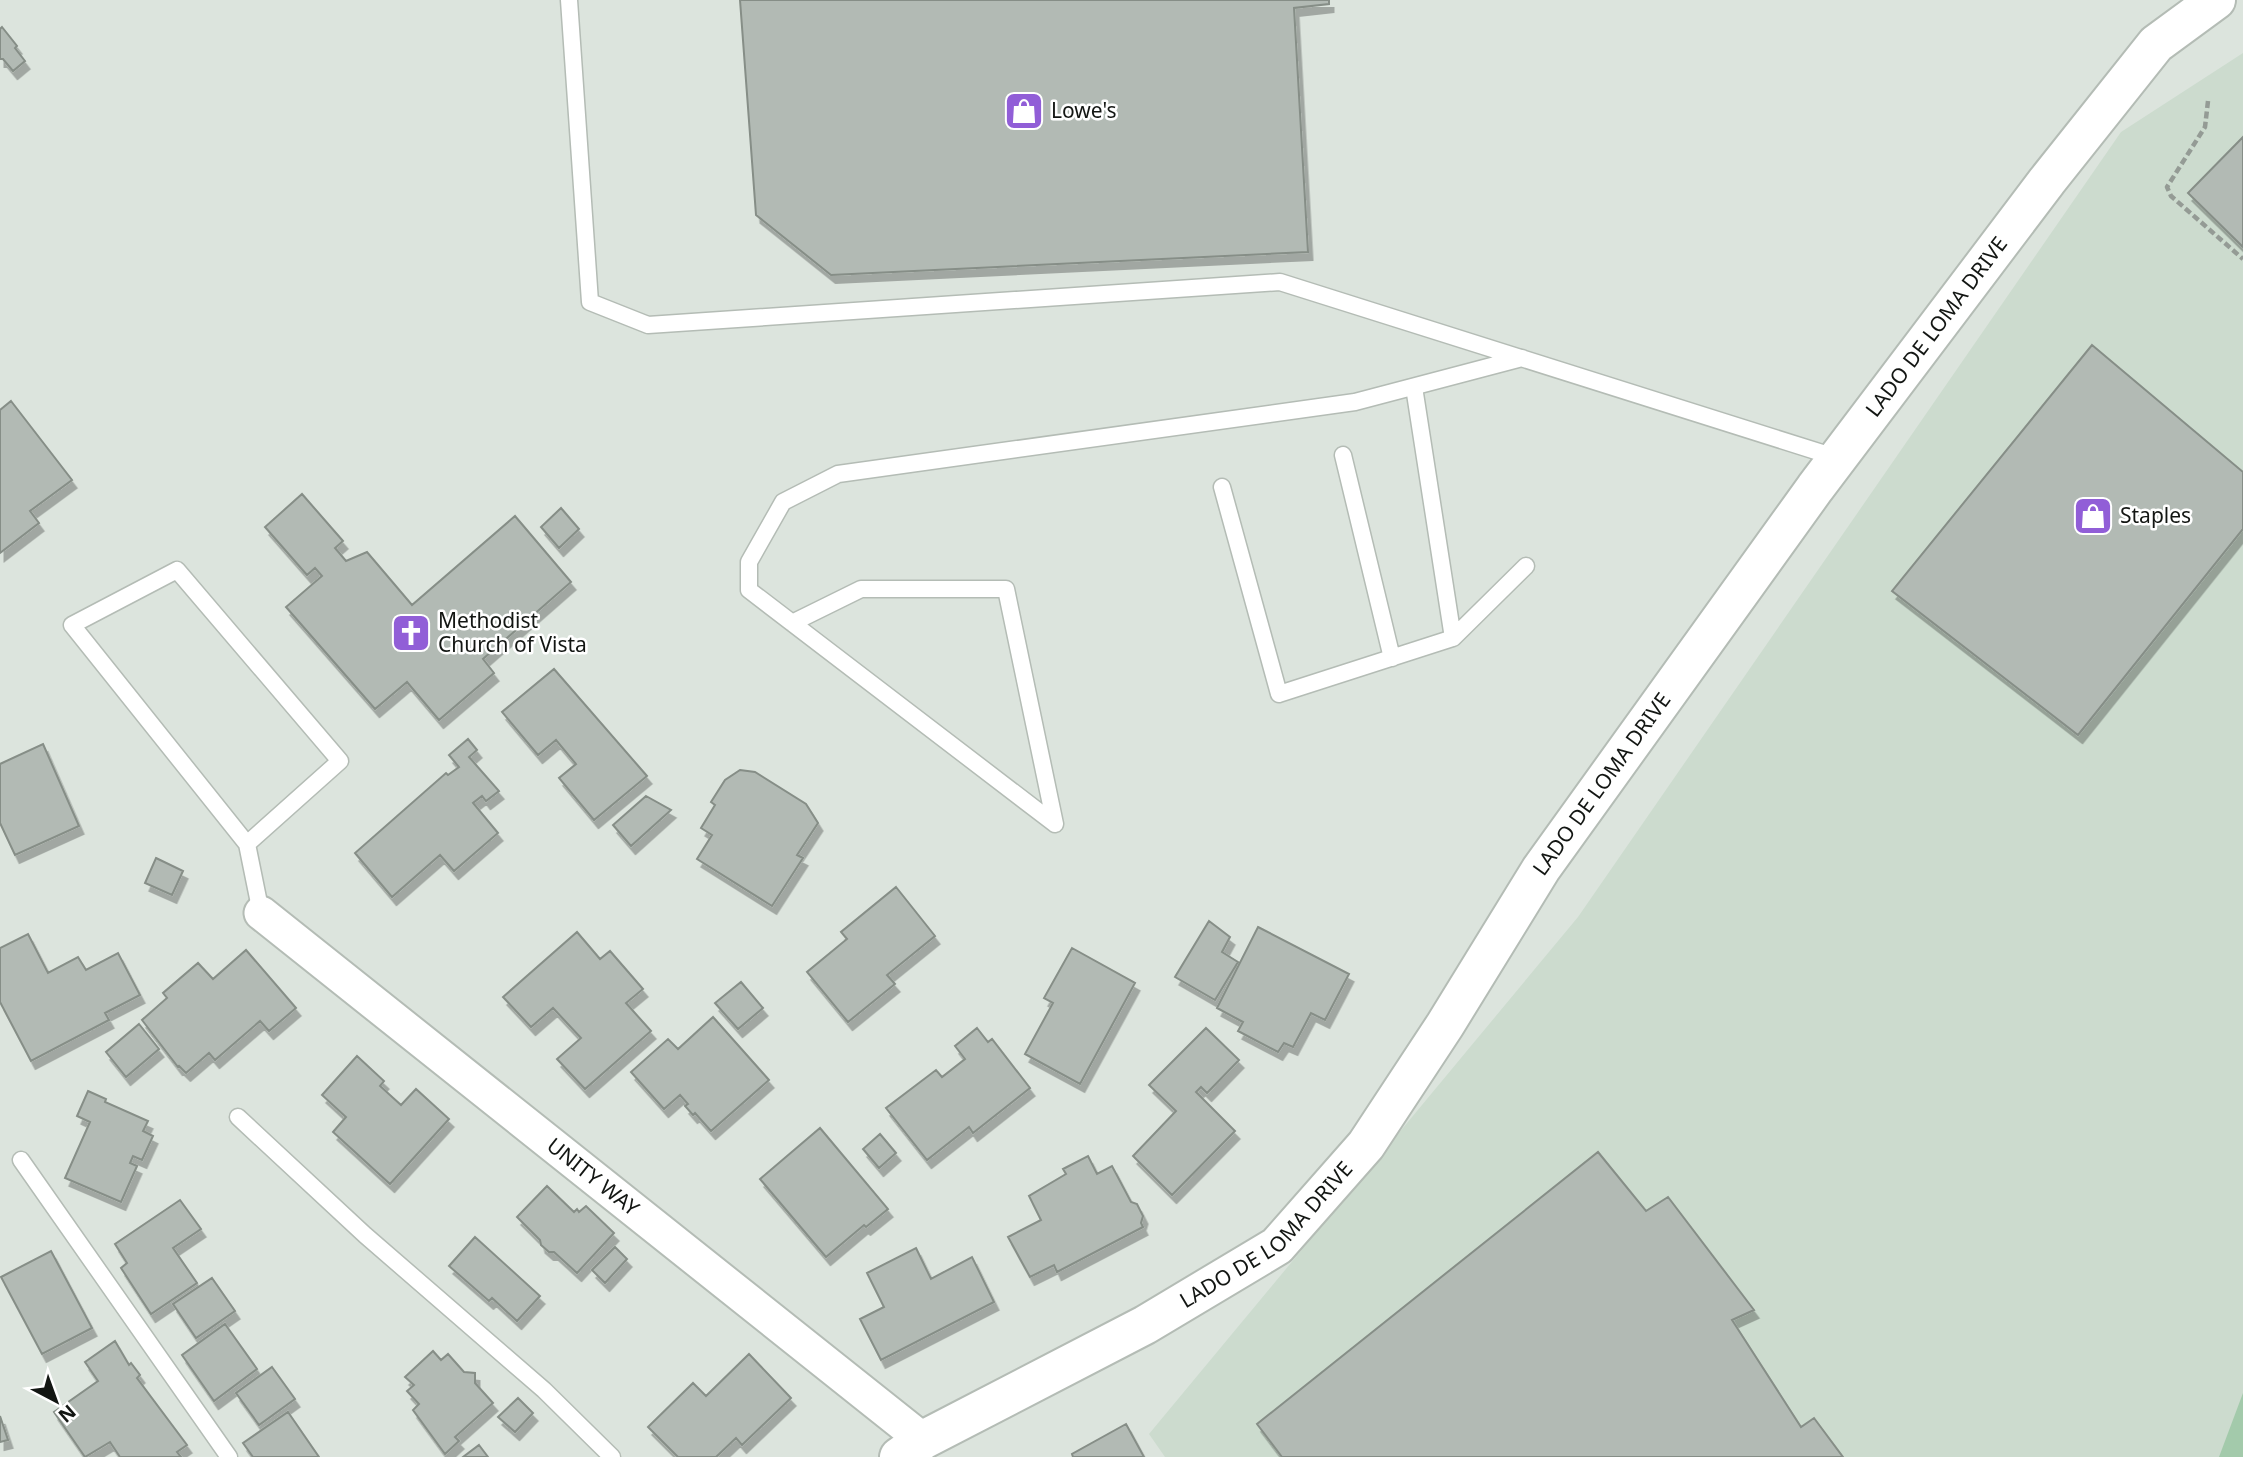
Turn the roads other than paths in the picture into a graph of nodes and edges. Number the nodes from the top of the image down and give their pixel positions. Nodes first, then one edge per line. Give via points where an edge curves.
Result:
1 (569, 0) edge
2 (2216, 0) edge
3 (1522, 358) junction
4 (1414, 387) junction
5 (1343, 455) dead end
6 (1838, 458) junction
7 (1222, 487) dead end
8 (1526, 566) dead end
9 (792, 623) junction
10 (1453, 638) junction
11 (1392, 658) junction
12 (247, 844) junction
13 (261, 913) joint
14 (238, 1117) dead end
15 (21, 1160) dead end
16 (911, 1449) edge
17 (229, 1457) edge
18 (611, 1457) edge

1 - 3 lane via 590,302 649,325 1280,282
2 - 6 street, LADO DE LOMA DRIVE via 2155,44
3 - 4 lane
3 - 6 lane
4 - 9 lane via 1356,402 838,474 783,502 748,562 749,590
4 - 10 lane
5 - 11 lane
6 - 16 street, LADO DE LOMA DRIVE via 1541,869 1366,1144 1277,1246 1145,1325
7 - 11 lane via 1279,694
8 - 10 lane
9 - 9 lane via 946,740 1055,824 1006,589 861,589
10 - 11 lane
12 - 12 lane via 72,625 177,570 340,761
12 - 13 lane
13 - 16 street, UNITY WAY
14 - 18 lane via 365,1236 544,1390
15 - 17 lane

